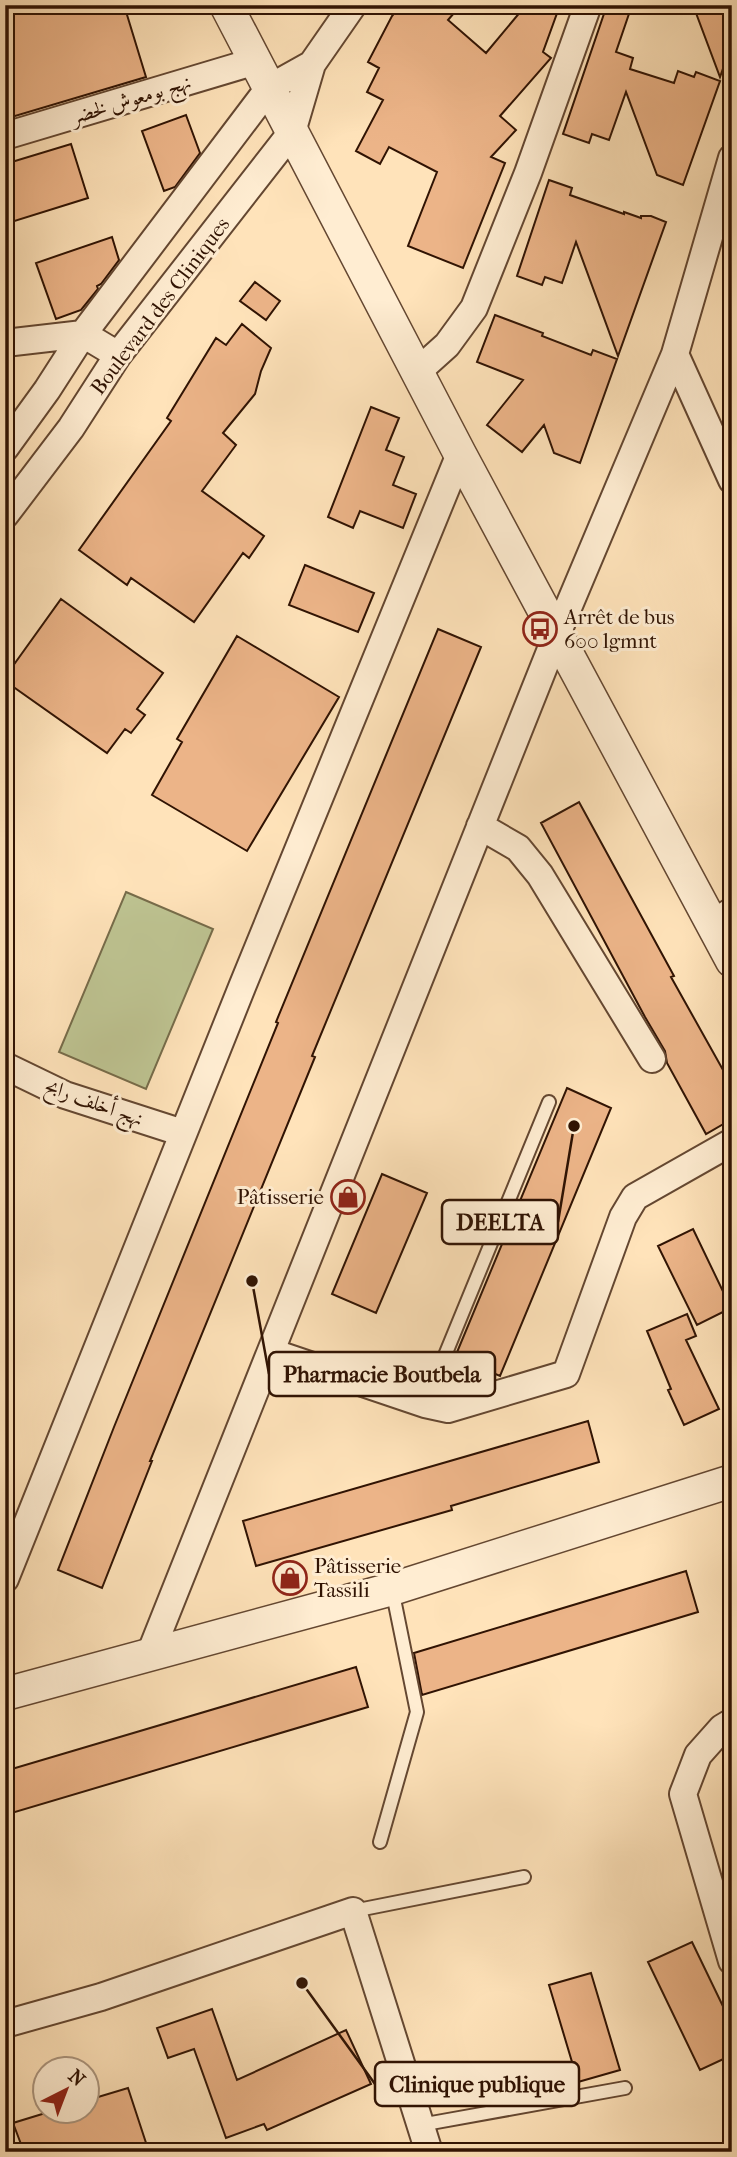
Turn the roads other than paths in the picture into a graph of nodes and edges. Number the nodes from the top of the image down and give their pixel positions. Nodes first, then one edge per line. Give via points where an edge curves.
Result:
1 (226, 5) edge
2 (353, 5) edge
3 (588, 5) edge
4 (312, 64) junction
5 (263, 75) junction
6 (292, 132) junction
7 (5, 136) edge
8 (732, 158) edge
9 (83, 334) junction
10 (5, 343) edge
11 (676, 354) junction
12 (118, 355) junction
13 (417, 372) junction
14 (5, 448) edge
15 (460, 454) junction
16 (732, 480) edge
17 (5, 515) edge
18 (556, 634) junction
19 (480, 826) junction
20 (722, 917) edge
21 (732, 961) edge
22 (652, 1059) dead end
23 (5, 1066) edge
24 (549, 1102) dead end
25 (183, 1133) junction
26 (732, 1142) edge
27 (271, 1352) junction
28 (425, 1404) junction
29 (732, 1481) edge
30 (5, 1579) edge
31 (392, 1589) junction
32 (150, 1654) junction
33 (5, 1694) edge
34 (732, 1722) edge
35 (380, 1842) dead end
36 (524, 1877) dead end
37 (353, 1911) junction
38 (732, 1961) edge
39 (5, 2024) edge
40 (625, 2088) dead end
41 (420, 2124) junction
42 (429, 2152) edge

1 - 5 street
2 - 4 street
3 - 13 street via 474,308 447,345
4 - 5 street
4 - 6 street
5 - 6 street
5 - 7 street, نهج بومعوش لخضر
5 - 9 street, Boulevard des Cliniques
6 - 12 street, Boulevard des Cliniques
6 - 13 street
8 - 11 street
9 - 10 street
9 - 12 street
9 - 14 street, Boulevard des Cliniques
11 - 16 street
11 - 18 street
12 - 17 street, Boulevard des Cliniques via 71,428
13 - 15 street
15 - 18 street
15 - 25 street
18 - 19 street
18 - 20 street
19 - 22 street via 518,848 540,875
19 - 27 street
20 - 21 street
23 - 25 street, نهج أخلف رابح via 65,1095
24 - 28 lane
25 - 30 street
26 - 28 street via 635,1197 623,1217 566,1374 448,1409
27 - 28 street
27 - 32 street
29 - 31 street
31 - 32 street
31 - 35 lane via 417,1712
32 - 33 street
34 - 38 street via 698,1755 683,1794
36 - 37 lane
37 - 39 street via 113,1993
37 - 41 street
40 - 41 lane
41 - 42 street

